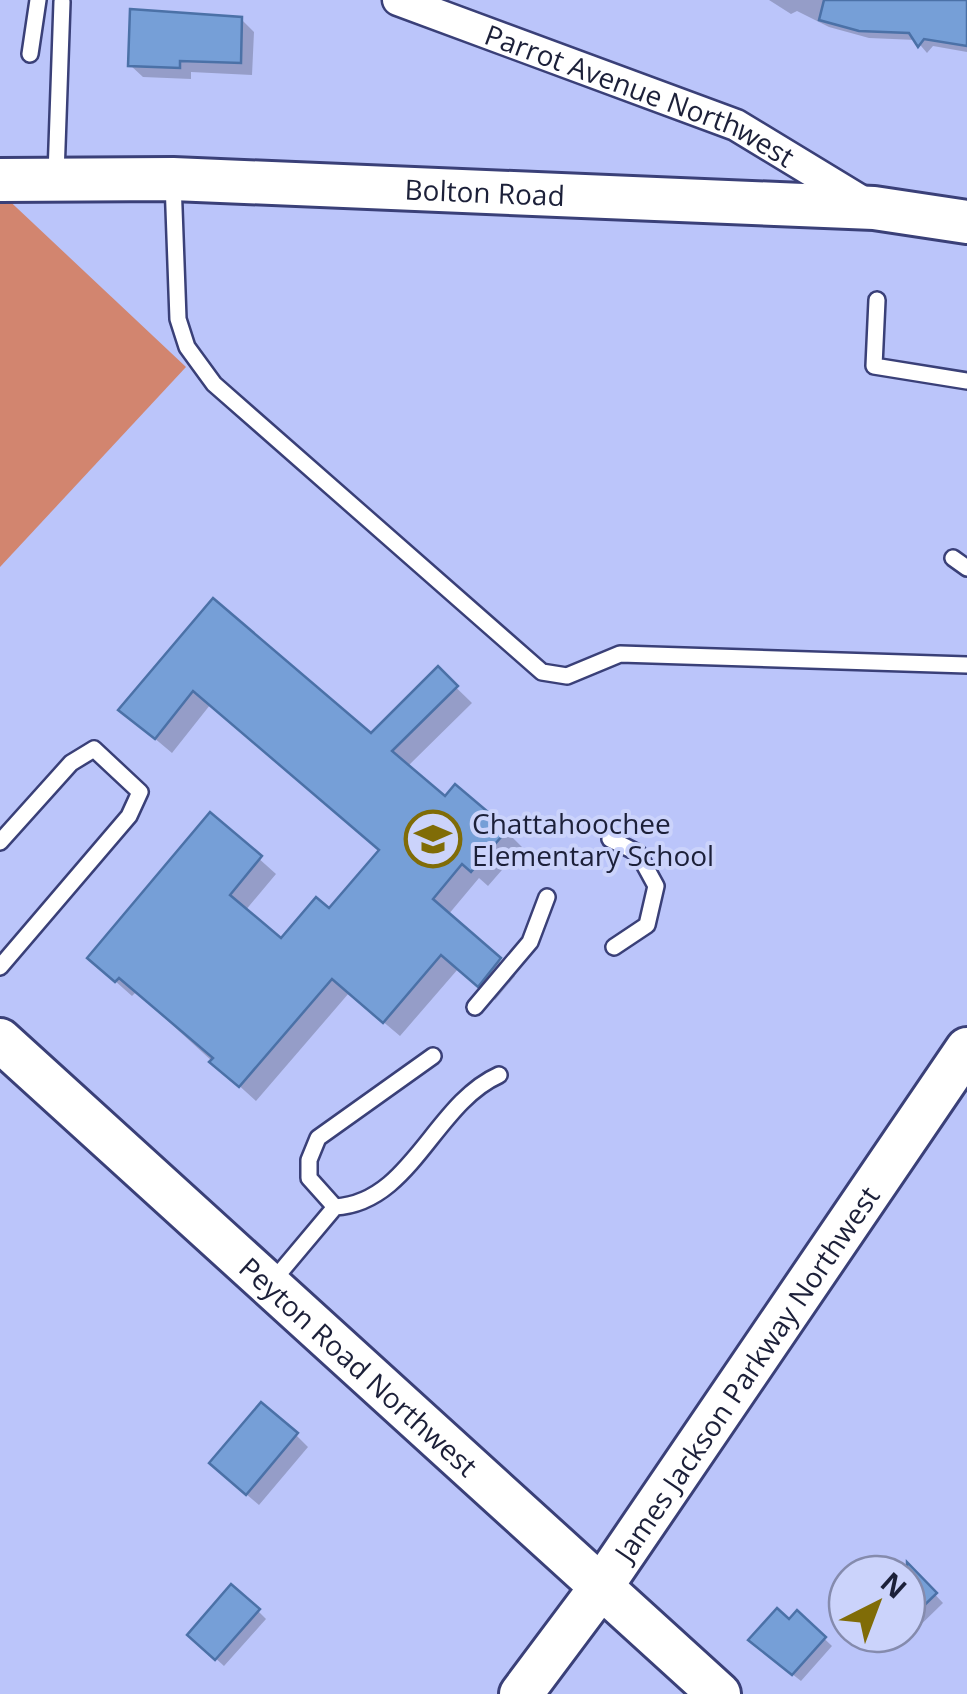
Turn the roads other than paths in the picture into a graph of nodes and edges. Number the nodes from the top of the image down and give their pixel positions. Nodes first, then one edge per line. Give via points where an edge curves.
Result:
1 (38, 0) edge
2 (398, 0) edge
3 (62, 2) edge
4 (30, 54) dead end
5 (172, 179) junction
6 (0, 180) edge
7 (56, 180) junction
8 (874, 208) junction
9 (967, 222) edge
10 (877, 300) dead end
11 (967, 381) edge
12 (967, 665) edge
13 (610, 839) dead end
14 (0, 842) edge
15 (547, 897) dead end
16 (614, 947) dead end
17 (0, 967) edge
18 (475, 1007) dead end
19 (0, 1040) edge
20 (967, 1050) edge
21 (433, 1056) dead end
22 (499, 1075) dead end
23 (335, 1207) junction
24 (269, 1285) junction
25 (601, 1587) junction
26 (521, 1694) edge
27 (719, 1694) edge

1 - 4 lane
2 - 8 street, Parrot Avenue Northwest via 736,125
3 - 7 lane
5 - 7 main road, Bolton Road
5 - 8 main road, Bolton Road
5 - 12 lane via 178,318 205,372 542,672 567,676 620,654
6 - 7 main road, Bolton Road
8 - 9 main road, Bolton Road
10 - 11 lane via 874,366
13 - 16 lane via 638,852 656,886 647,924
14 - 17 lane via 71,763 94,748 140,792 129,816
15 - 18 lane via 530,942
19 - 24 main road, Peyton Road Northwest
20 - 25 main road, James Jackson Parkway Northwest
21 - 23 lane via 318,1138 309,1178
22 - 23 lane via 473,1086 395,1180 361,1206
23 - 24 lane
24 - 25 main road, Peyton Road Northwest
25 - 26 main road, James Jackson Parkway Northwest
25 - 27 main road, Peyton Road Northwest

